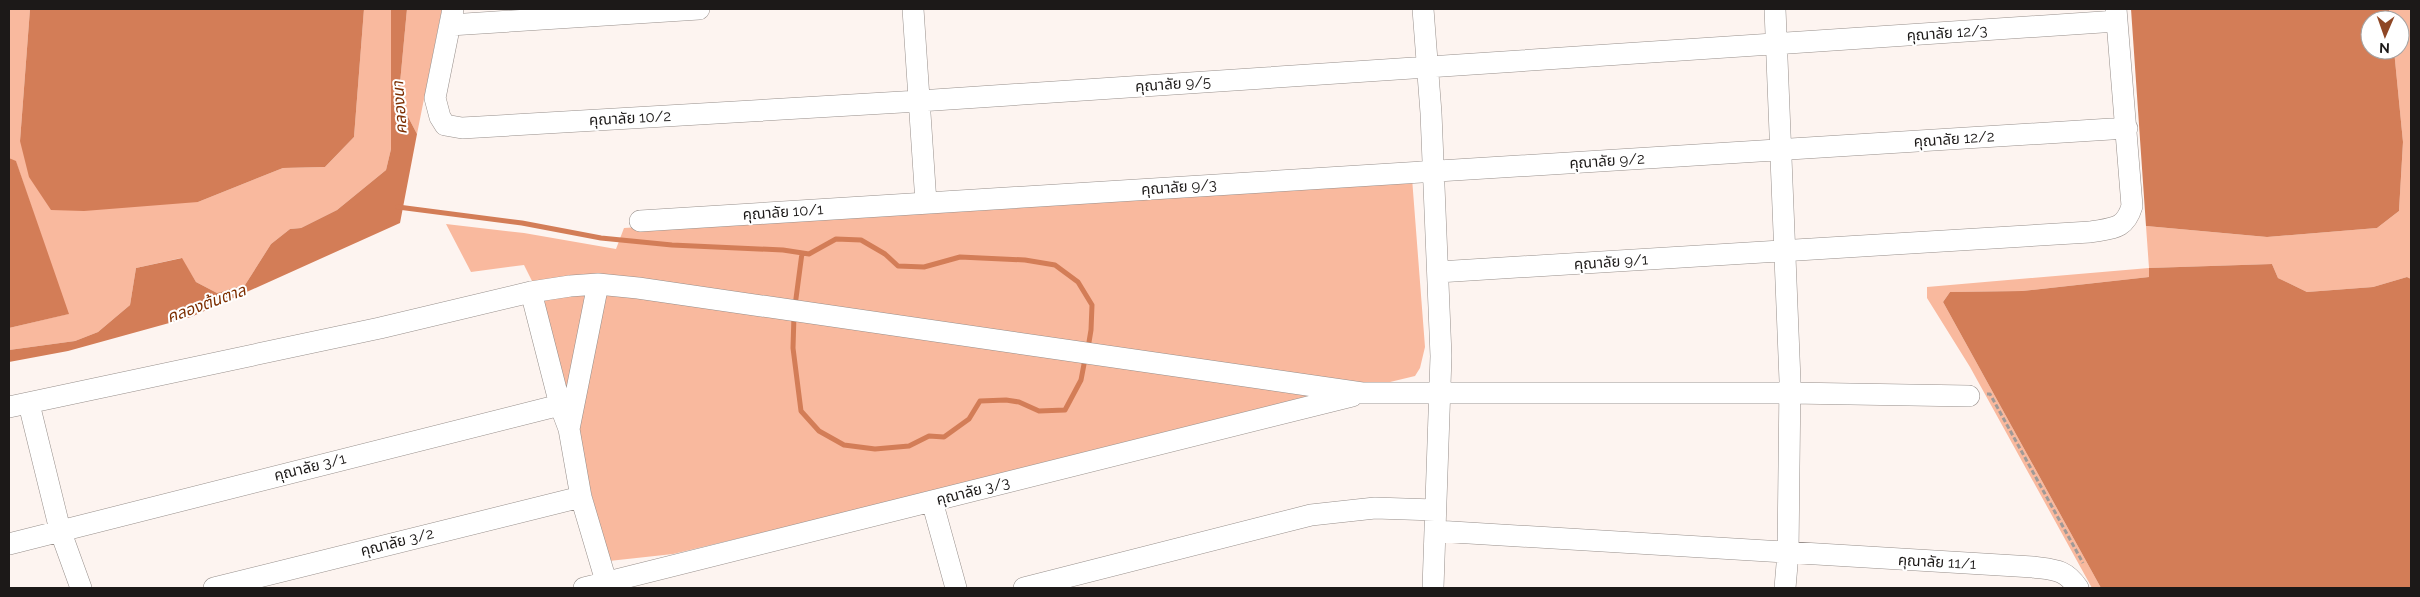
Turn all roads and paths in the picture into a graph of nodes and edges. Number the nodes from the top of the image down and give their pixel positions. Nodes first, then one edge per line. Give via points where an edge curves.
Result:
1 (699, 9) edge
2 (913, 9) edge
3 (1424, 9) edge
4 (1775, 9) edge
5 (2117, 15) edge
6 (451, 17) edge
7 (1776, 44) junction
8 (1428, 67) junction
9 (919, 101) junction
10 (2127, 128) junction
11 (1781, 150) junction
12 (1433, 171) junction
13 (926, 203) junction
14 (640, 221) dead end
15 (1785, 251) junction
16 (1438, 272) junction
17 (598, 284) junction
18 (531, 292) junction
19 (1362, 393) junction
20 (1791, 393) junction
21 (1440, 395) junction
22 (1969, 396) joint
23 (19, 405) edge
24 (560, 405) junction
25 (570, 428) junction
26 (581, 497) junction
27 (932, 501) junction
28 (1436, 510) junction
29 (60, 530) junction
30 (1436, 531) junction
31 (9, 544) edge
32 (1788, 553) junction
33 (2083, 580) edge
34 (607, 585) edge
35 (82, 588) edge
36 (214, 588) edge
37 (584, 588) edge
38 (956, 588) edge
39 (1024, 588) edge
40 (1433, 588) edge
41 (1785, 588) edge

1 - 6 street
2 - 9 street
3 - 8 street
4 - 7 street
5 - 7 street, คุณาลัย 12/3
5 - 10 street, คุณาลัย 9/1
6 - 9 street, คุณาลัย 10/2 via 435,98 436,108 446,125 462,128
7 - 8 street, คุณาลัย 12/3
7 - 11 street
8 - 9 street, คุณาลัย 9/5
8 - 12 street
9 - 13 street
10 - 11 street, คุณาลัย 12/2
10 - 15 street, คุณาลัย 9/1 via 2132,206 2128,218 2120,226 2090,232
11 - 12 street, คุณาลัย 9/2
11 - 15 street
12 - 13 street, คุณาลัย 9/3
12 - 16 street
13 - 14 street, คุณาลัย 10/1
15 - 16 street, คุณาลัย 9/1
15 - 20 street
16 - 21 street
17 - 18 street
17 - 19 street
17 - 25 street
18 - 23 street via 380,328
18 - 24 street
19 - 21 street
19 - 27 street, คุณาลัย 3/3
20 - 21 street
20 - 22 street
20 - 32 street
21 - 28 street
22 - 33 path via 1990,394
23 - 29 street
24 - 25 street
24 - 29 street, คุณาลัย 3/1
25 - 26 street
26 - 34 street
26 - 36 street, คุณาลัย 3/2
27 - 34 street, คุณาลัย 3/3
27 - 38 street
28 - 30 street
28 - 39 street via 1375,508 1311,515
29 - 31 street, คุณาลัย 3/1
29 - 35 street
30 - 32 street, คุณาลัย 11/1
30 - 40 street
32 - 33 street, คุณาลัย 11/1 via 2033,567 2057,570
32 - 41 street
34 - 37 street, คุณาลัย 3/3

